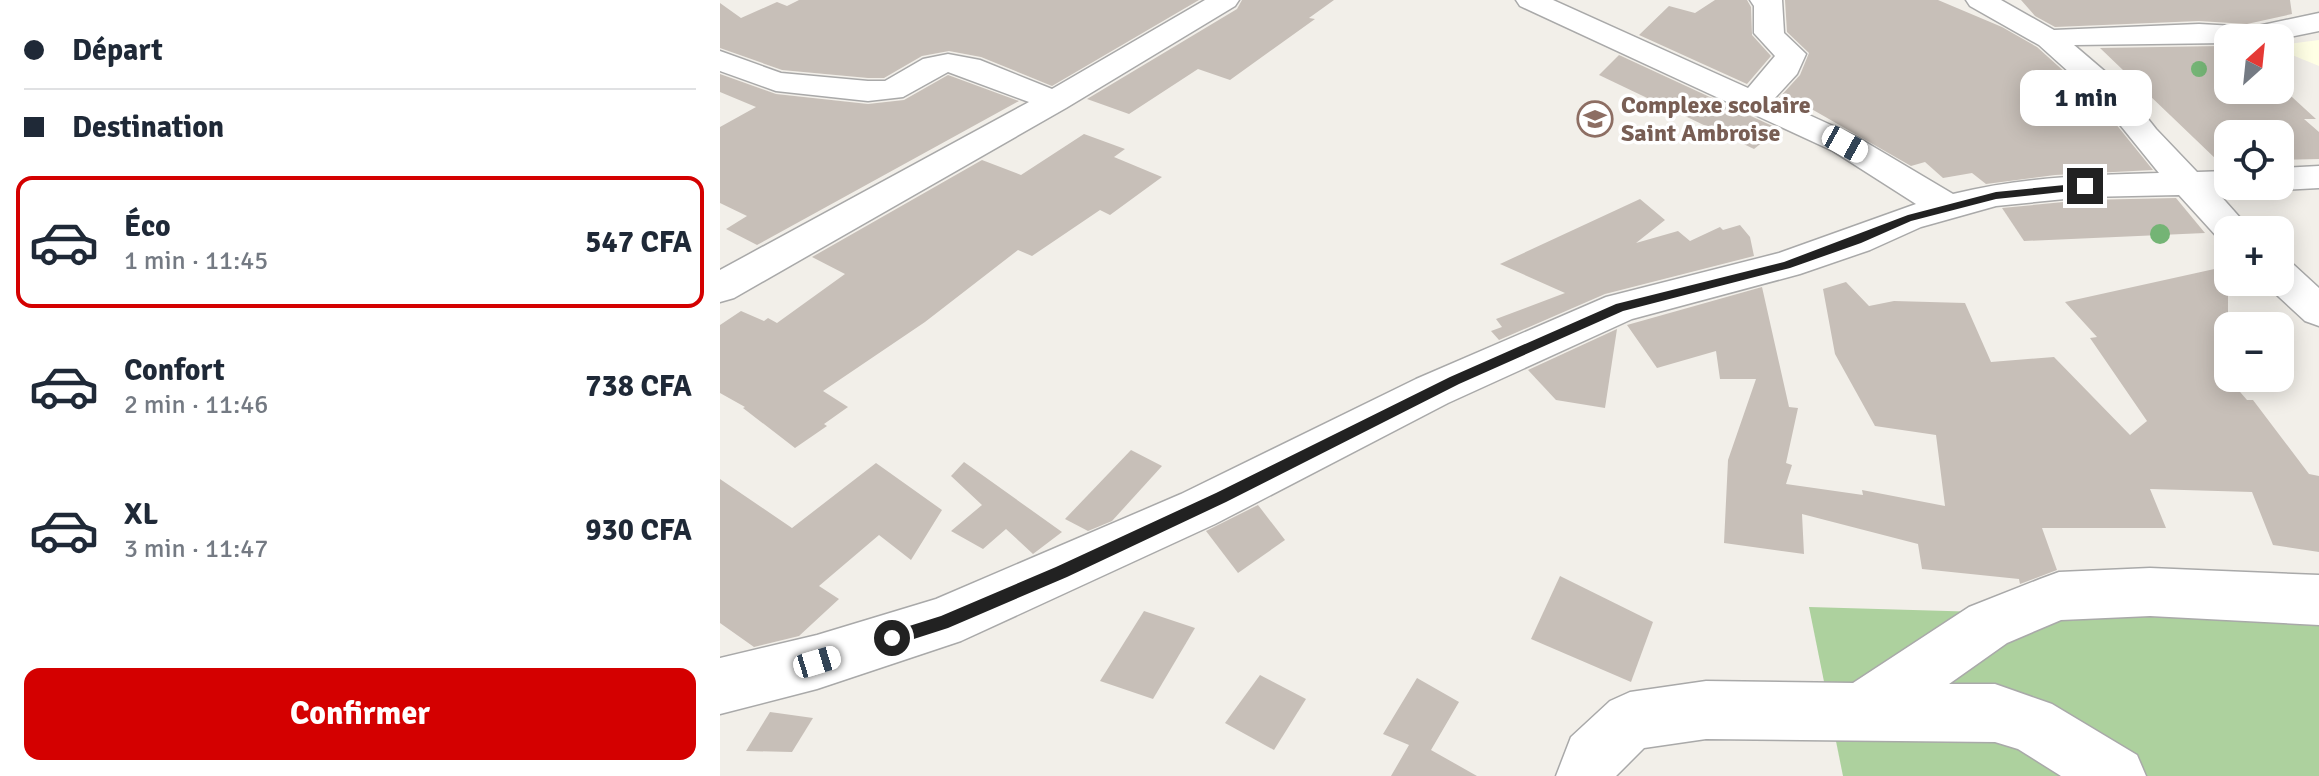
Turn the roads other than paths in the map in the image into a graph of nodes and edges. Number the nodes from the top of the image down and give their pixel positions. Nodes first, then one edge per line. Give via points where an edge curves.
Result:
1 (1225, 0) edge
2 (1530, 0) edge
3 (1764, 0) edge
4 (1980, 0) edge
5 (2319, 22) edge
6 (2049, 39) junction
7 (720, 60) edge
8 (1055, 101) junction
9 (1754, 105) junction
10 (2319, 177) edge
11 (2294, 178) edge
12 (2208, 184) edge
13 (1951, 209) junction
14 (2225, 216) edge
15 (720, 288) edge
16 (2294, 288) edge
17 (2319, 311) edge
18 (2319, 600) edge
19 (721, 688) edge
20 (1861, 711) junction
21 (1586, 776) edge
22 (2116, 776) edge

1 - 8 street
2 - 9 street
3 - 9 street via 1769,2 1768,32 1791,54
4 - 6 street
5 - 6 street via 2253,36
6 - 12 street via 2111,93 2144,136
7 - 8 street via 776,82 868,91 892,90 948,63
8 - 15 street
9 - 13 street via 1845,144
10 - 11 street
12 - 13 street via 2085,186 2011,194
12 - 14 street
13 - 19 street via 1908,218 1786,265 1620,307 1445,385 1184,515 942,623
16 - 17 street
18 - 20 street via 2150,592 2059,596 1988,625
20 - 21 street via 1706,710 1630,721 1592,758
20 - 22 street via 1995,713 2032,724

